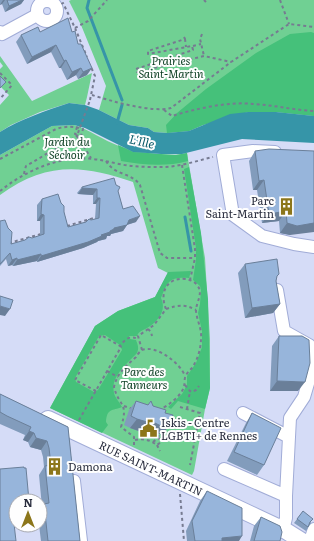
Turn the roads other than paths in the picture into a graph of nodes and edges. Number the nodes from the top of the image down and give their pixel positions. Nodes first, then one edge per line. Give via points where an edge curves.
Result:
1 (42, 1) edge
2 (60, 3) edge
3 (37, 15) junction
4 (0, 32) edge
5 (284, 152) edge
6 (314, 247) edge
7 (277, 288) edge
8 (33, 411) edge
9 (243, 413) dead end
10 (289, 437) junction
11 (72, 468) edge
12 (224, 469) dead end
13 (286, 496) junction
14 (314, 530) edge
15 (284, 534) edge
16 (81, 541) edge
17 (302, 541) edge
18 (310, 541) edge

1 - 2 street
1 - 3 street via 37,7
2 - 3 street via 56,15 51,20 43,20
3 - 4 street via 2,34
5 - 6 street via 253,151 223,155 234,215 262,236
7 - 10 street via 284,331 309,345 311,373 304,397 290,418
8 - 15 main road, RUE SAINT-MARTIN via 71,438 129,457
9 - 10 street
10 - 13 street
11 - 16 street
12 - 13 street
13 - 15 street
14 - 18 street
15 - 17 main road, RUE SAINT-MARTIN

